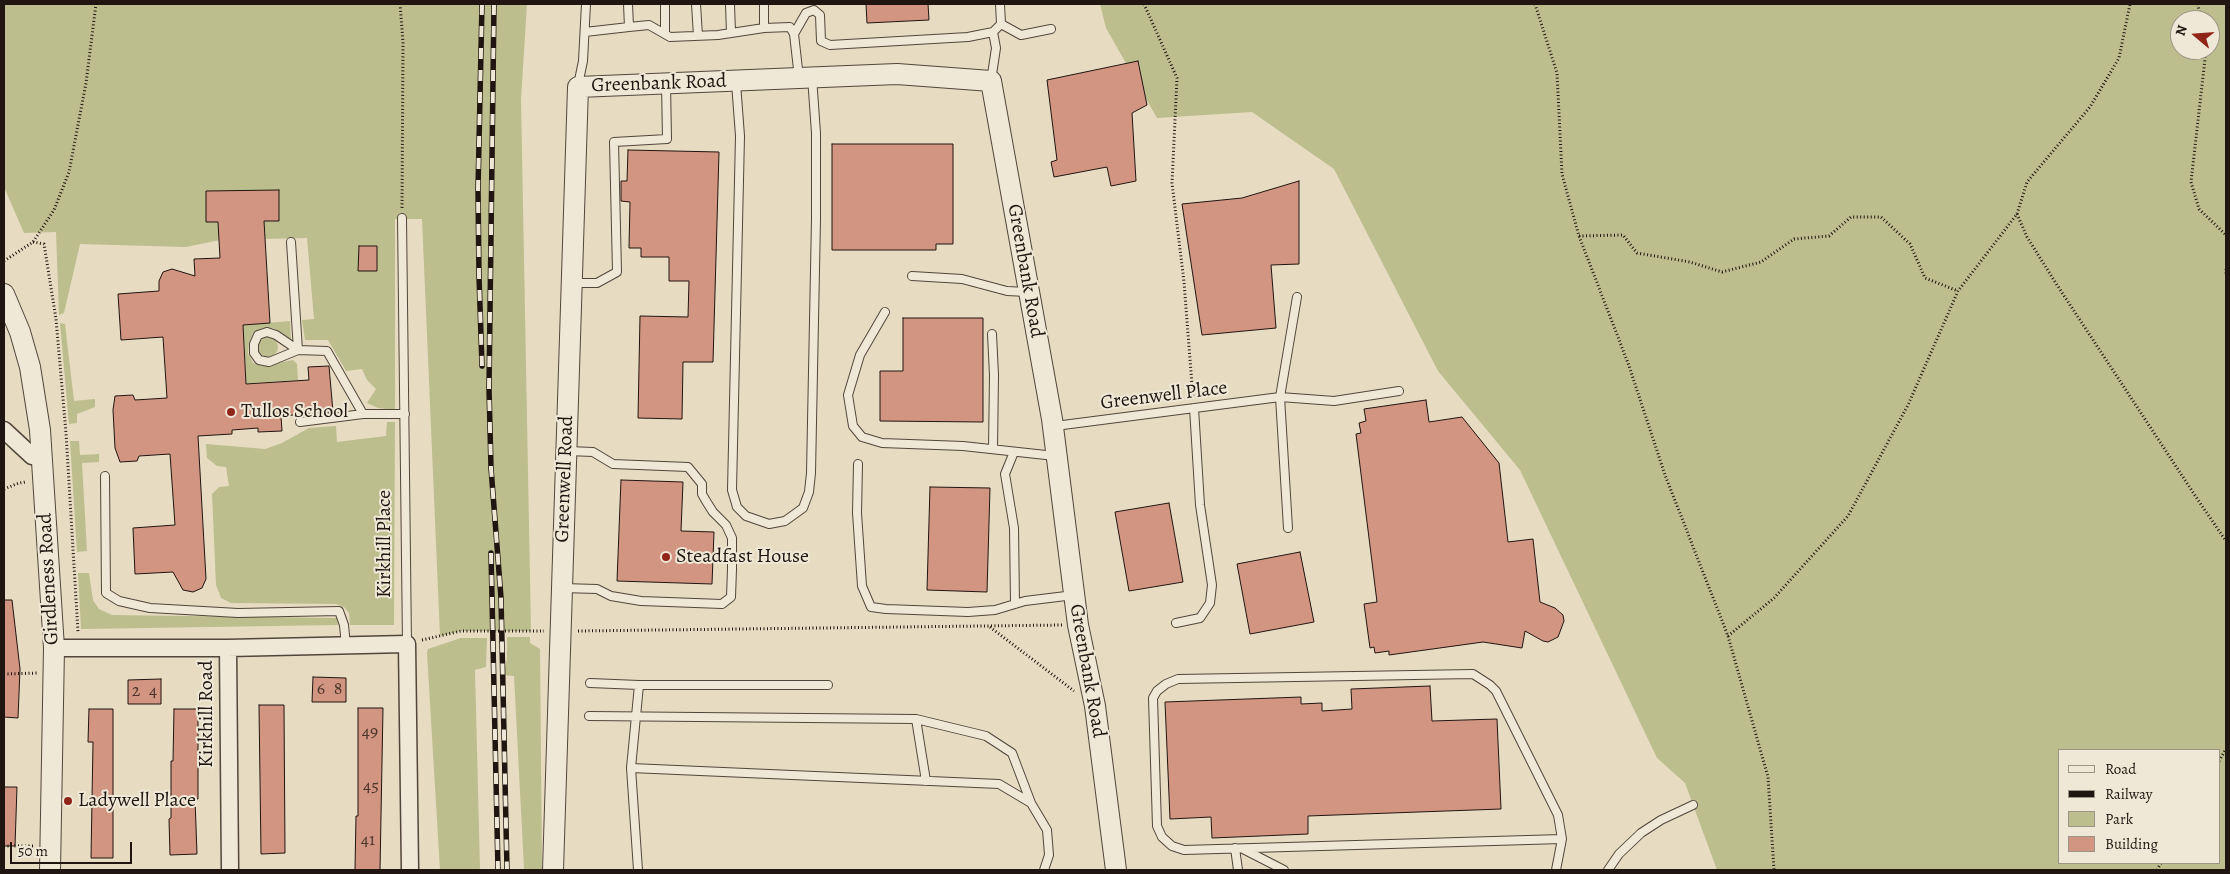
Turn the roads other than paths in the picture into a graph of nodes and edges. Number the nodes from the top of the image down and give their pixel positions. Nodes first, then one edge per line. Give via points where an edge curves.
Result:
1 (586, 4) edge
2 (628, 4) edge
3 (665, 4) edge
4 (696, 4) edge
5 (730, 4) edge
6 (764, 4) edge
7 (1000, 4) edge
8 (1001, 24) junction
9 (629, 26) junction
10 (764, 28) junction
11 (1051, 29) dead end
12 (585, 32) junction
13 (993, 32) junction
14 (731, 33) junction
15 (665, 34) junction
16 (794, 34) junction
17 (698, 36) junction
18 (805, 78) junction
19 (736, 81) junction
20 (991, 81) junction
21 (666, 84) junction
22 (578, 87) junction
23 (402, 218) road end
24 (291, 242) dead end
25 (912, 276) dead end
26 (571, 283) junction
27 (1029, 292) junction
28 (4, 294) edge
29 (1297, 297) dead end
30 (885, 312) dead end
31 (992, 334) dead end
32 (298, 350) junction
33 (1399, 391) dead end
34 (1280, 397) junction
35 (1194, 408) junction
36 (364, 414) junction
37 (405, 414) junction
38 (300, 422) dead end
39 (1053, 426) junction
40 (4, 430) edge
41 (993, 449) junction
42 (566, 451) junction
43 (1014, 452) junction
44 (1057, 456) junction
45 (42, 458) junction
46 (858, 464) dead end
47 (105, 476) dead end
48 (1288, 528) dead end
49 (562, 588) junction
50 (1074, 595) junction
51 (1015, 604) junction
52 (1176, 623) dead end
53 (406, 644) junction
54 (346, 646) junction
55 (54, 648) junction
56 (228, 648) junction
57 (590, 683) dead end
58 (828, 685) dead end
59 (639, 686) junction
60 (636, 715) junction
61 (589, 716) dead end
62 (916, 718) junction
63 (631, 768) junction
64 (926, 781) junction
65 (1031, 803) junction
66 (1694, 805) dead end
67 (1562, 839) junction
68 (1238, 848) junction
69 (50, 870) edge
70 (230, 870) edge
71 (410, 870) edge
72 (553, 870) edge
73 (638, 870) edge
74 (1044, 870) edge
75 (1116, 870) edge
76 (1238, 870) edge
77 (1284, 870) edge
78 (1556, 870) edge
79 (1608, 870) edge

1 - 12 lane
2 - 9 lane
3 - 15 lane
4 - 17 lane
5 - 14 lane
6 - 10 lane
7 - 8 lane
8 - 11 lane via 1021,35
8 - 13 lane
9 - 12 lane
9 - 15 lane via 649,25
10 - 14 lane
10 - 16 lane via 790,27
12 - 22 lane
13 - 16 lane via 968,37 830,45 822,41 820,15 814,10 806,13
13 - 20 lane via 996,48
14 - 17 lane
15 - 17 lane via 670,37
16 - 18 lane
18 - 19 street, Greenbank Road
18 - 19 lane via 816,134 811,473 803,508 785,521 769,524 746,516 737,507 732,490 740,136
18 - 20 street, Greenbank Road via 897,74
19 - 21 street, Greenbank Road
20 - 27 street, Greenbank Road
21 - 22 street, Greenbank Road
21 - 26 lane via 667,139 614,142 617,272 597,283
22 - 26 street, Greenwell Road
23 - 37 lane, Kirkhill Place
24 - 32 lane
25 - 27 lane via 962,279 1007,291
26 - 42 street, Greenwell Road
27 - 39 street, Greenbank Road
28 - 45 street, Girdleness Road via 30,367
29 - 34 lane
30 - 41 lane via 860,355 848,395 853,426 862,437 882,443
31 - 41 lane
32 - 32 lane via 269,362 260,360 254,353 254,344 258,335 267,332
32 - 36 lane via 327,351
33 - 34 lane, Greenwell Place via 1334,401
34 - 35 lane, Greenwell Place
34 - 48 lane
35 - 39 lane, Greenwell Place
35 - 52 lane via 1200,505 1212,585 1210,603 1200,618
36 - 37 lane
36 - 38 lane
37 - 53 lane, Kirkhill Place
39 - 44 street, Greenbank Road
40 - 45 street via 32,456
41 - 43 lane
42 - 49 street, Greenwell Road
42 - 49 lane via 593,452 613,464 688,467 702,484 702,494 732,538 732,569 731,597 722,604 641,601 611,596 597,589
43 - 44 lane
43 - 51 lane via 1005,474 1014,528
44 - 50 street, Greenbank Road
45 - 55 street, Girdleness Road
46 - 51 lane via 856,513 862,586 871,606 886,610 968,612
47 - 54 lane via 106,593 119,601 150,608 238,613 339,612
49 - 72 street, Greenwell Road
50 - 51 lane
50 - 75 street, Greenbank Road via 1095,706
53 - 54 street
53 - 71 street, Kirkhill Place
54 - 56 street
55 - 56 street
55 - 69 street, Girdleness Road
56 - 70 street, Kirkhill Road
57 - 59 lane
58 - 59 lane
59 - 60 lane
60 - 61 lane
60 - 62 lane
60 - 63 lane
62 - 64 lane
62 - 65 lane via 986,736 1012,753
63 - 64 lane
63 - 73 lane
64 - 65 lane via 998,784
65 - 74 lane via 1047,830 1049,855
66 - 79 lane via 1641,833
67 - 68 lane
67 - 68 lane via 1562,826 1548,792 1496,691 1473,674 1178,680 1166,684 1153,698 1152,710 1157,826 1162,837 1172,846 1184,850
67 - 78 lane
68 - 76 lane
68 - 77 lane

